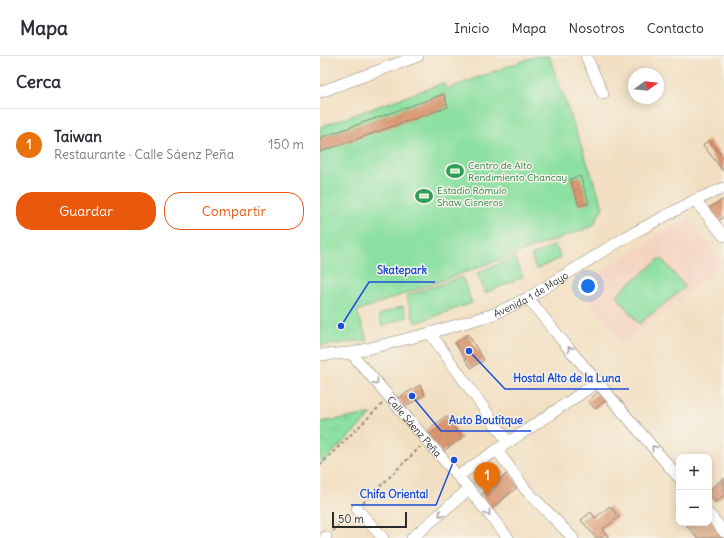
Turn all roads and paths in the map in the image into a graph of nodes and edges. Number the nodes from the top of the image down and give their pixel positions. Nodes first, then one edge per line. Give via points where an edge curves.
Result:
1 (418, 56) edge
2 (586, 56) edge
3 (320, 92) edge
4 (604, 94) dead end
5 (724, 188) edge
6 (695, 200) junction
7 (724, 236) edge
8 (528, 298) junction
9 (430, 333) junction
10 (351, 353) junction
11 (320, 355) edge
12 (598, 382) junction
13 (389, 397) junction
14 (427, 440) junction
15 (508, 442) junction
16 (496, 450) junction
17 (320, 465) edge
18 (676, 474) edge
19 (458, 476) junction
20 (469, 489) junction
21 (356, 509) junction
22 (712, 518) edge
23 (724, 532) edge
24 (326, 537) edge
25 (383, 538) edge
26 (412, 538) edge
27 (508, 538) edge
28 (573, 538) edge

1 - 3 street
2 - 4 street
5 - 6 street, Avenida 1 de Mayo
6 - 7 street
6 - 8 street, Avenida 1 de Mayo via 626,238
8 - 9 street, Avenida 1 de Mayo via 494,314
12 -> 8 street
9 - 10 street, Avenida 1 de Mayo
9 - 15 street
10 - 11 street, Avenida 1 de Mayo
10 -> 13 street, Calle Sáenz Peña
12 - 15 street
18 -> 12 street
13 - 14 street, Calle Sáenz Peña
13 - 17 path
14 - 19 street, Calle Sáenz Peña
14 - 21 path
15 - 16 street
16 - 19 street
16 - 28 street via 526,490
19 - 20 street, Calle Sáenz Peña
20 -> 26 street
20 -> 27 street, Calle Sáenz Peña
21 - 24 path
21 - 25 street
22 - 23 street

